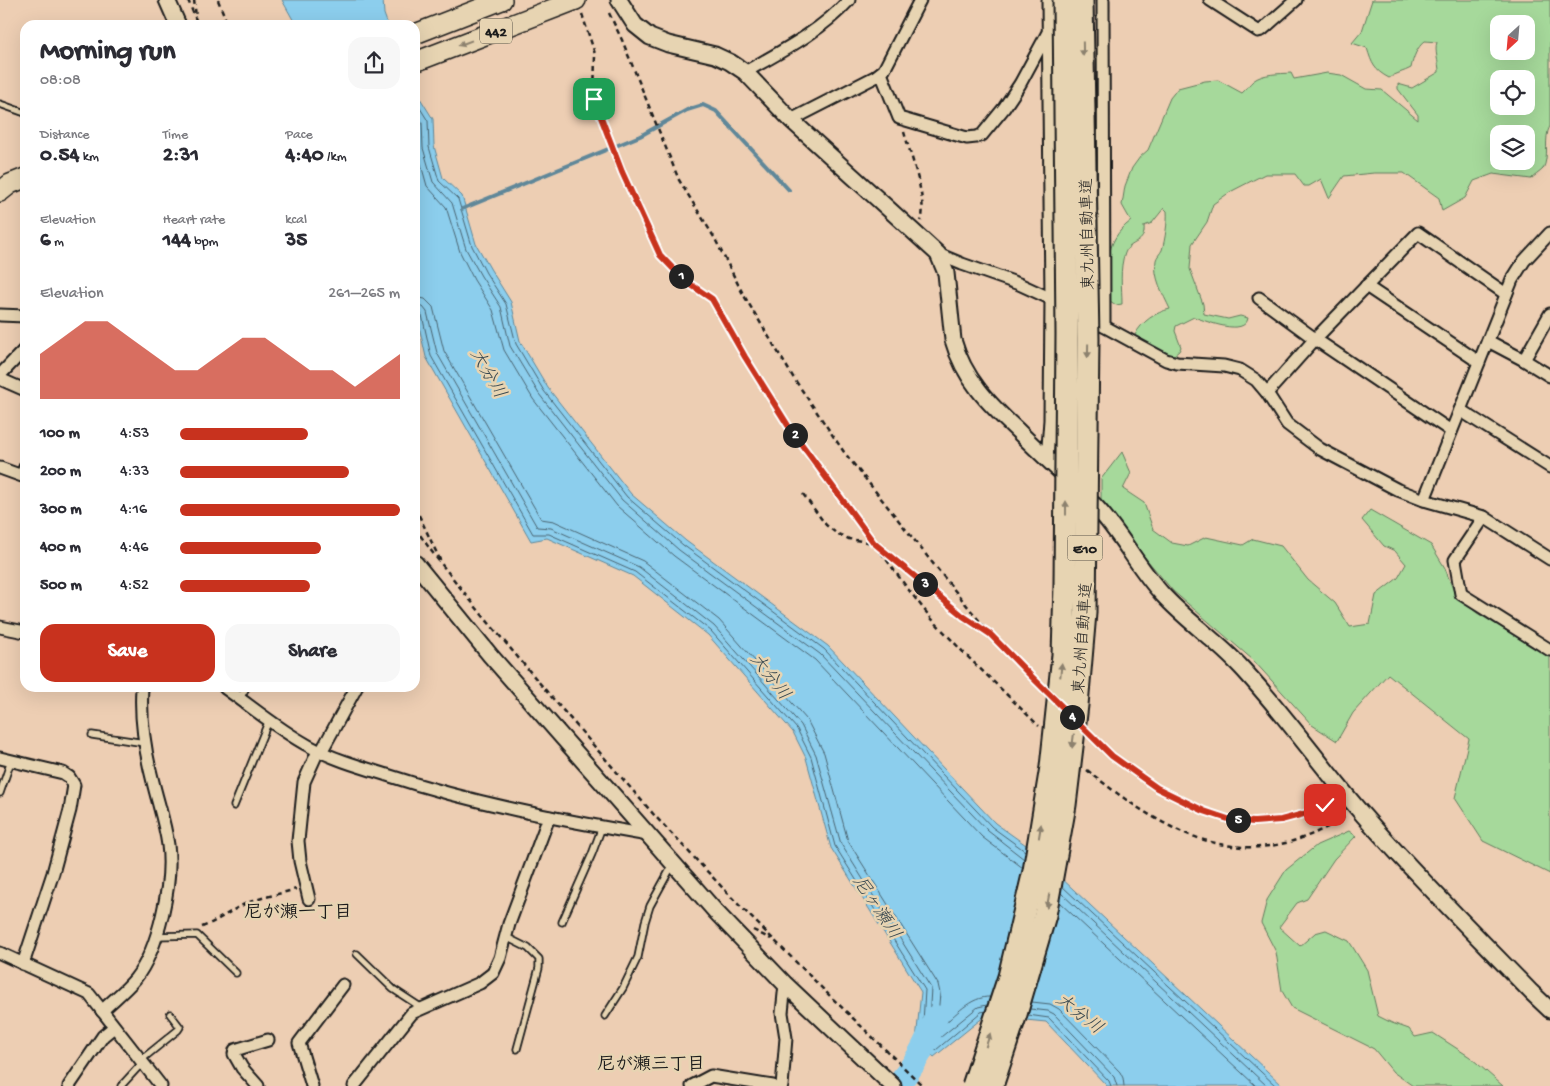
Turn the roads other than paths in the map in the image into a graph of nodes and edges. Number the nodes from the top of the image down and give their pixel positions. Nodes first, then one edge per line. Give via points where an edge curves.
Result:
1 (167, 0) edge
2 (502, 0) edge
3 (849, 0) edge
4 (920, 0) edge
5 (1048, 0) edge
6 (1064, 0) edge
7 (1082, 0) edge
8 (1103, 0) edge
9 (1210, 0) edge
10 (1296, 0) edge
11 (578, 4) edge
12 (613, 4) edge
13 (176, 20) edge
14 (420, 32) edge
15 (1048, 32) junction
16 (420, 60) edge
17 (745, 72) junction
18 (881, 73) junction
19 (0, 104) edge
20 (20, 111) edge
21 (791, 120) junction
22 (1550, 233) edge
23 (938, 254) junction
24 (1366, 286) junction
25 (1506, 294) junction
26 (1051, 298) junction
27 (1259, 298) dead end
28 (1550, 314) edge
29 (0, 315) edge
30 (20, 316) edge
31 (1104, 326) junction
32 (1316, 339) junction
33 (1488, 341) junction
34 (20, 355) edge
35 (1524, 360) junction
36 (1479, 362) junction
37 (1550, 376) edge
38 (0, 377) edge
39 (20, 387) edge
40 (1267, 393) junction
41 (1460, 410) junction
42 (1451, 431) junction
43 (1047, 460) junction
44 (1550, 467) edge
45 (0, 468) edge
46 (20, 475) edge
47 (1424, 500) junction
48 (1484, 517) junction
49 (1550, 559) edge
50 (420, 569) edge
51 (0, 627) edge
52 (20, 631) edge
53 (1550, 650) edge
54 (142, 692) edge
55 (231, 692) edge
56 (244, 692) edge
57 (354, 692) edge
58 (240, 698) junction
59 (270, 720) junction
60 (92, 735) dead end
61 (145, 743) junction
62 (320, 751) junction
63 (5, 759) edge
64 (0, 793) edge
65 (234, 806) dead end
66 (549, 817) junction
67 (602, 827) junction
68 (648, 835) junction
69 (673, 863) junction
70 (309, 899) dead end
71 (562, 922) dead end
72 (156, 936) junction
73 (506, 937) junction
74 (0, 953) edge
75 (357, 954) dead end
76 (23, 964) junction
77 (236, 973) dead end
78 (785, 984) junction
79 (343, 985) dead end
80 (422, 1008) junction
81 (1550, 1010) edge
82 (102, 1011) junction
83 (170, 1014) dead end
84 (605, 1016) dead end
85 (114, 1027) junction
86 (268, 1040) dead end
87 (517, 1049) dead end
88 (142, 1061) junction
89 (746, 1084) edge
90 (69, 1086) edge
91 (121, 1086) edge
92 (161, 1086) edge
93 (258, 1086) edge
94 (312, 1086) edge
95 (354, 1086) edge
96 (692, 1086) edge
97 (773, 1086) edge
98 (782, 1086) edge
99 (892, 1086) edge
100 (973, 1086) edge
101 (992, 1086) edge

1 - 13 street
2 - 14 highway, 442
3 - 17 street via 816,30
4 - 18 street
5 - 15 street
100 -> 6 highway, 東九州自動車道 / E10, bridge via 1009,977 1034,871 1051,767 1063,655 1067,334
7 -> 101 highway, 東九州自動車道 / E10, bridge via 1088,339 1082,650 1065,805 1045,915
8 - 31 street
9 - 10 street via 1258,31
11 -> 16 highway, 442
12 - 17 street via 650,37 716,55
15 - 18 street via 1017,90 979,136 967,138 900,118
15 - 26 street
17 - 21 street
18 - 21 street
19 - 20 lane
21 - 23 street
22 - 25 street via 1520,266
23 - 26 street
23 - 43 street via 946,273 953,340 962,367 984,397
24 - 25 street via 1418,233
24 - 32 street
24 - 36 street
25 - 33 street
26 - 31 street
26 - 43 street
27 - 32 street
28 - 35 street
29 - 30 street
31 - 40 street via 1166,360 1240,370 1256,380
32 - 40 street
32 - 42 street
33 - 35 street
33 - 36 street
34 - 38 street
35 - 37 street
36 - 41 street
38 - 39 street
40 - 47 street via 1287,424 1316,447
41 - 42 street
41 - 44 street
42 - 47 street
43 - 81 street via 1104,515 1164,596 1256,683 1399,855
45 - 46 street
47 - 48 street
48 - 49 street
48 - 53 street via 1455,560 1461,594
50 - 68 street via 490,655
51 - 52 street
54 - 61 street
55 - 58 street
56 - 58 lane
57 - 62 street
58 - 59 street
59 - 62 street
59 - 65 lane
60 - 61 lane
61 - 72 street via 169,860 165,902
62 - 66 street via 432,790
62 - 70 street via 304,782 298,841
63 - 64 lane
63 - 76 street via 63,773 74,785 53,873
66 - 67 street
66 - 73 street
67 - 68 street
67 - 71 lane
68 - 69 street
69 - 78 street
69 - 84 lane via 650,906 638,957
72 - 77 lane via 197,935
72 - 82 street via 135,978
73 - 80 street via 490,978
73 - 87 lane via 528,948 539,959
74 - 76 street
75 - 80 lane via 392,989
76 - 82 street via 89,994
78 - 98 street via 782,1013 786,1038
78 - 99 street
79 - 94 street via 299,1043
80 - 95 street via 412,1013
82 - 85 street
83 - 88 lane via 180,1028
85 - 88 street
85 - 90 street via 103,1036
86 - 93 street via 235,1050 234,1054
88 - 91 lane
88 - 92 street
89 - 96 street via 711,1076
89 - 97 street

